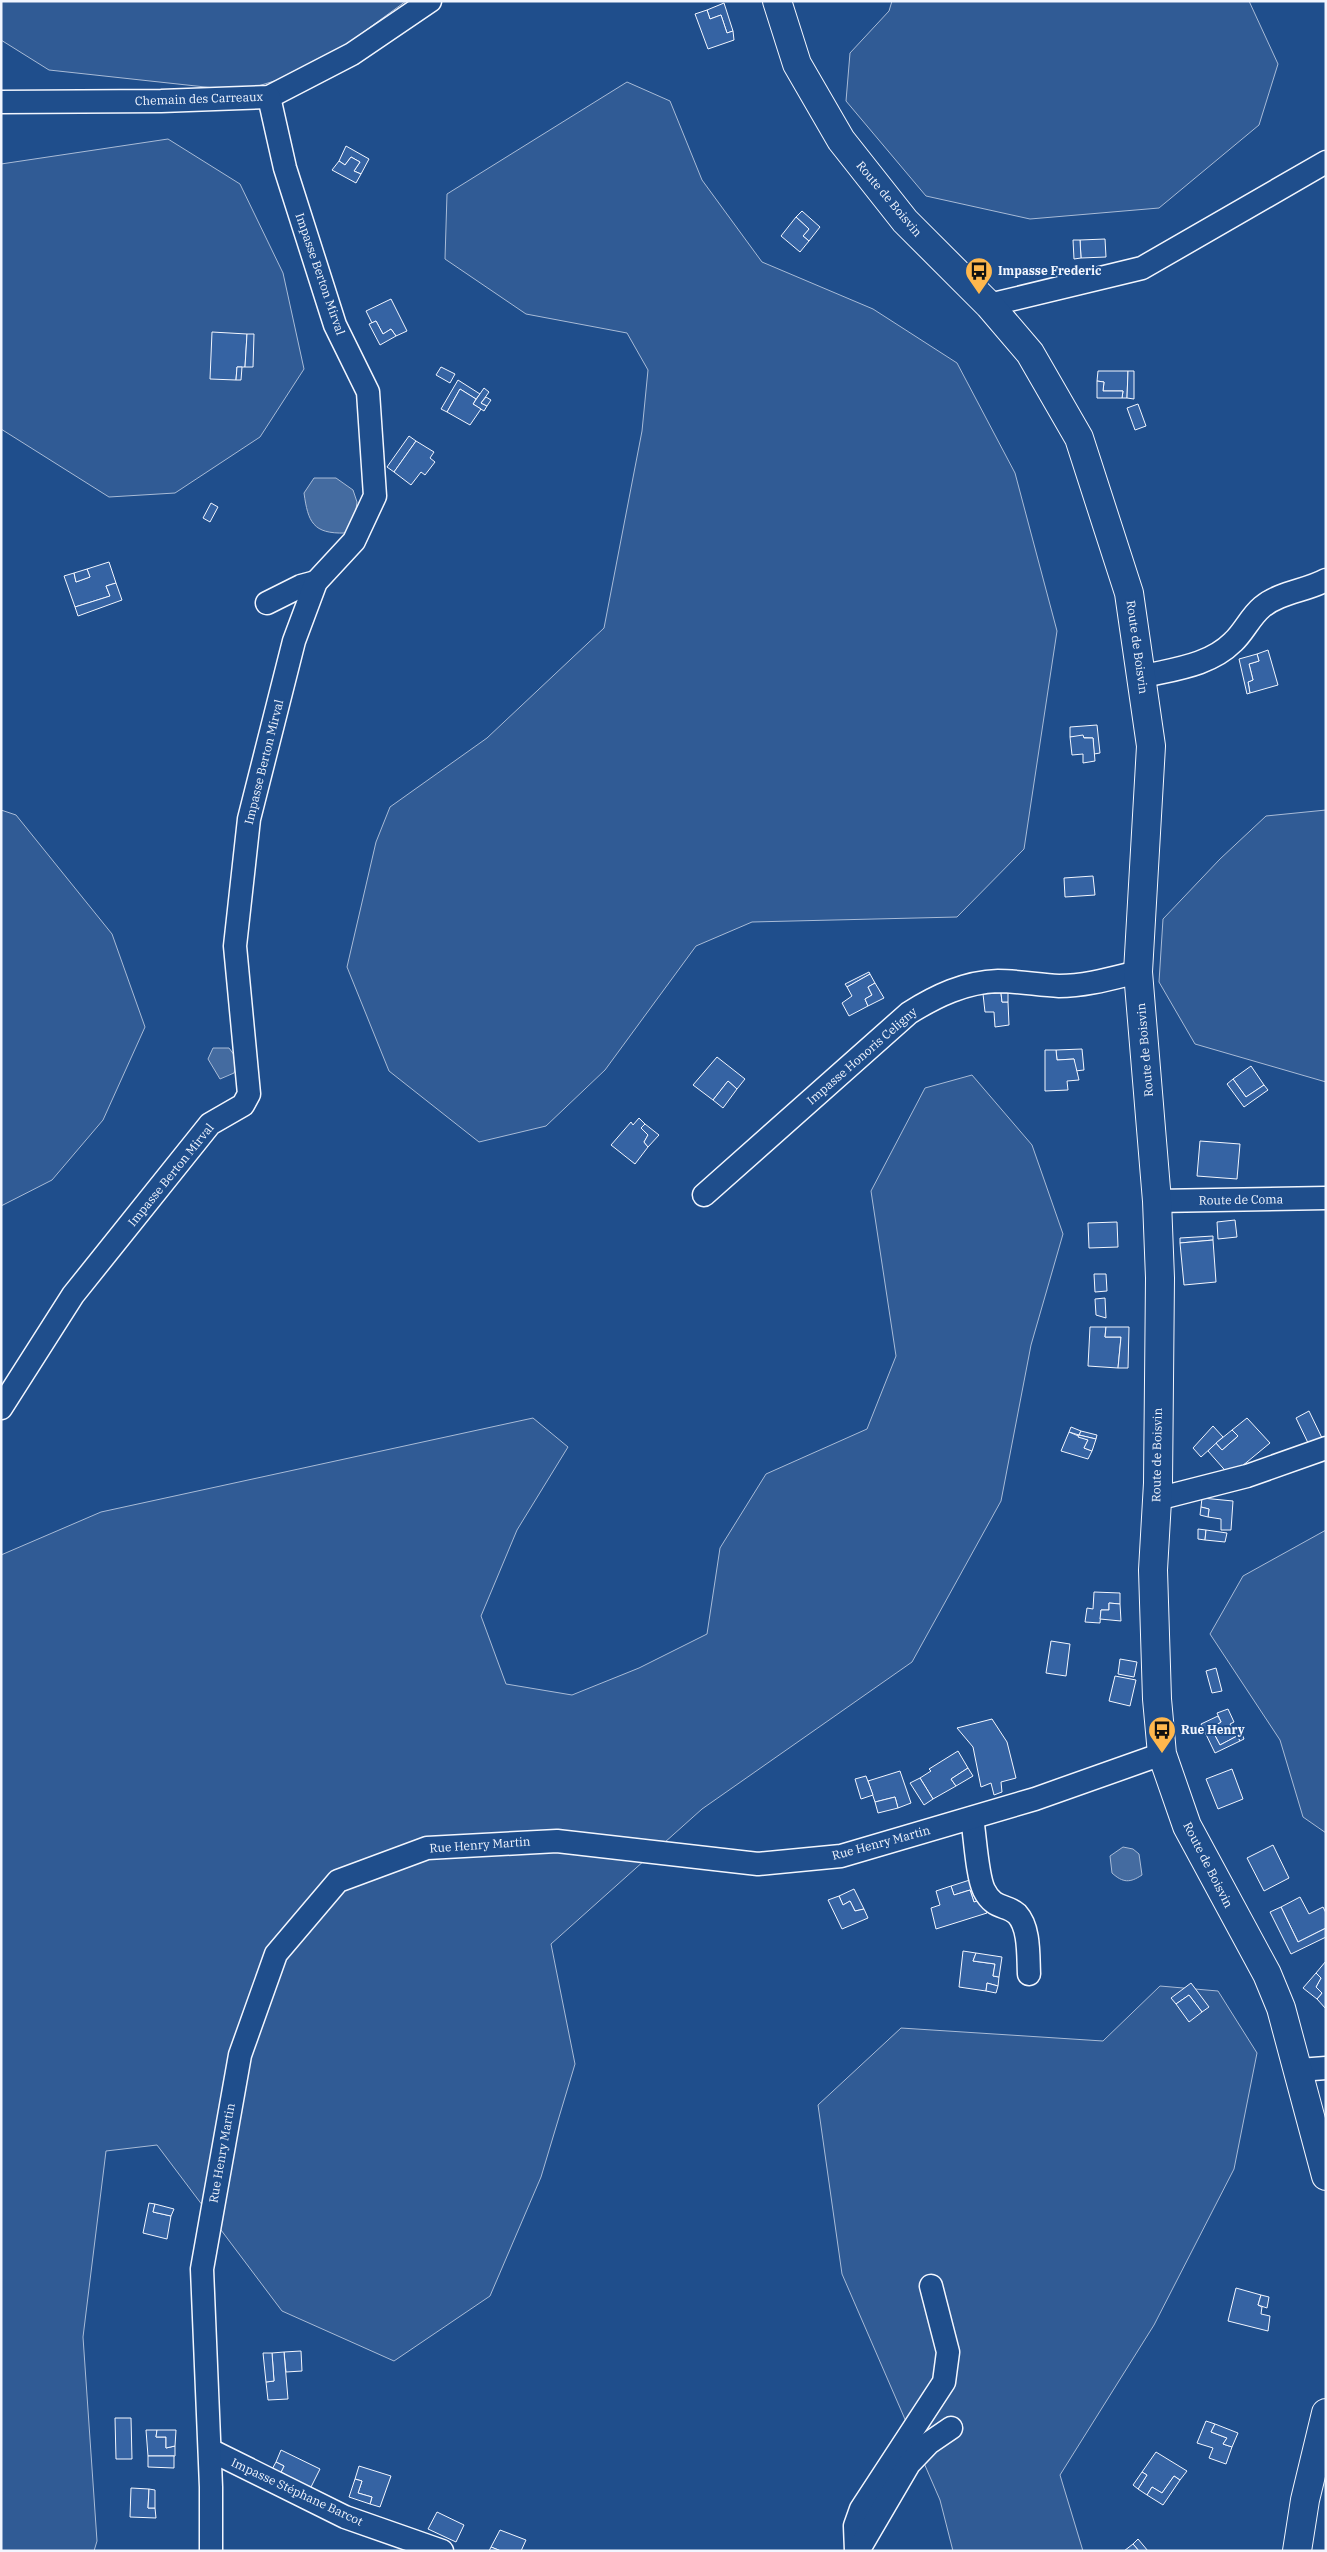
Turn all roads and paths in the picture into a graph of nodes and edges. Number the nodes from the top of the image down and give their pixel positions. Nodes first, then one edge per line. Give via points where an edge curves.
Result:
1 (430, 1) edge
2 (777, 1) edge
3 (269, 97) junction
4 (1, 102) edge
5 (1326, 162) edge
6 (989, 305) junction
7 (1326, 580) edge
8 (316, 582) junction
9 (267, 603) dead end
10 (1141, 677) junction
11 (1138, 972) junction
12 (704, 1195) dead end
13 (1326, 1198) edge
14 (1157, 1201) junction
15 (1, 1408) edge
16 (1326, 1448) edge
17 (1157, 1499) junction
18 (1162, 1754) junction
19 (972, 1818) junction
20 (1029, 1974) dead end
21 (1326, 2068) edge
22 (1299, 2070) junction
23 (1326, 2176) edge
24 (930, 2286) dead end
25 (1326, 2413) edge
26 (951, 2428) dead end
27 (210, 2450) junction
28 (211, 2551) edge
29 (442, 2551) edge
30 (857, 2551) edge
31 (1297, 2551) edge

1 - 3 street, Chemain des Carreaux via 352,54
2 - 6 main road, Route de Boisvin via 797,64 841,140 904,221
3 - 4 street, Chemain des Carreaux via 161,102
3 - 8 street, Impasse Berton Mirval via 285,168 335,325 368,392 375,496 354,541
5 - 6 street via 1142,268
6 - 10 main road, Route de Boisvin via 1030,352 1079,438 1129,593
7 - 10 street via 1263,606 1234,642 1210,660
8 - 9 street
8 - 15 street, Impasse Berton Mirval via 294,641 249,819 235,946 249,1094 242,1105 210,1124 73,1295
10 - 11 main road, Route de Boisvin via 1151,746
11 - 12 street, Impasse Honoris Celigny via 1060,986 989,982 963,986 929,1000 909,1013
11 - 14 main road, Route de Boisvin
13 - 14 street, Route de Coma
14 - 17 main road, Route de Boisvin via 1160,1278
16 - 17 street via 1247,1476
17 - 18 main road, Route de Boisvin via 1153,1570
18 - 19 street, Rue Henry Martin
18 - 22 main road, Route de Boisvin via 1187,1826 1267,1974 1281,2008
19 - 20 street via 983,1888 990,1899 1001,1908 1016,1913 1022,1922
19 - 27 street, Rue Henry Martin via 841,1856 758,1864 557,1841 427,1848 338,1881 276,1954 240,2055 202,2269
21 - 22 street
22 - 23 main road, Route de Boisvin
24 - 30 street via 948,2352 944,2382 861,2509 855,2526
25 - 31 main road via 1305,2500
26 - 30 street via 928,2443 909,2464
27 - 28 street, Rue Henry Martin
27 - 29 street, Impasse Stéphane Barcot via 344,2517

